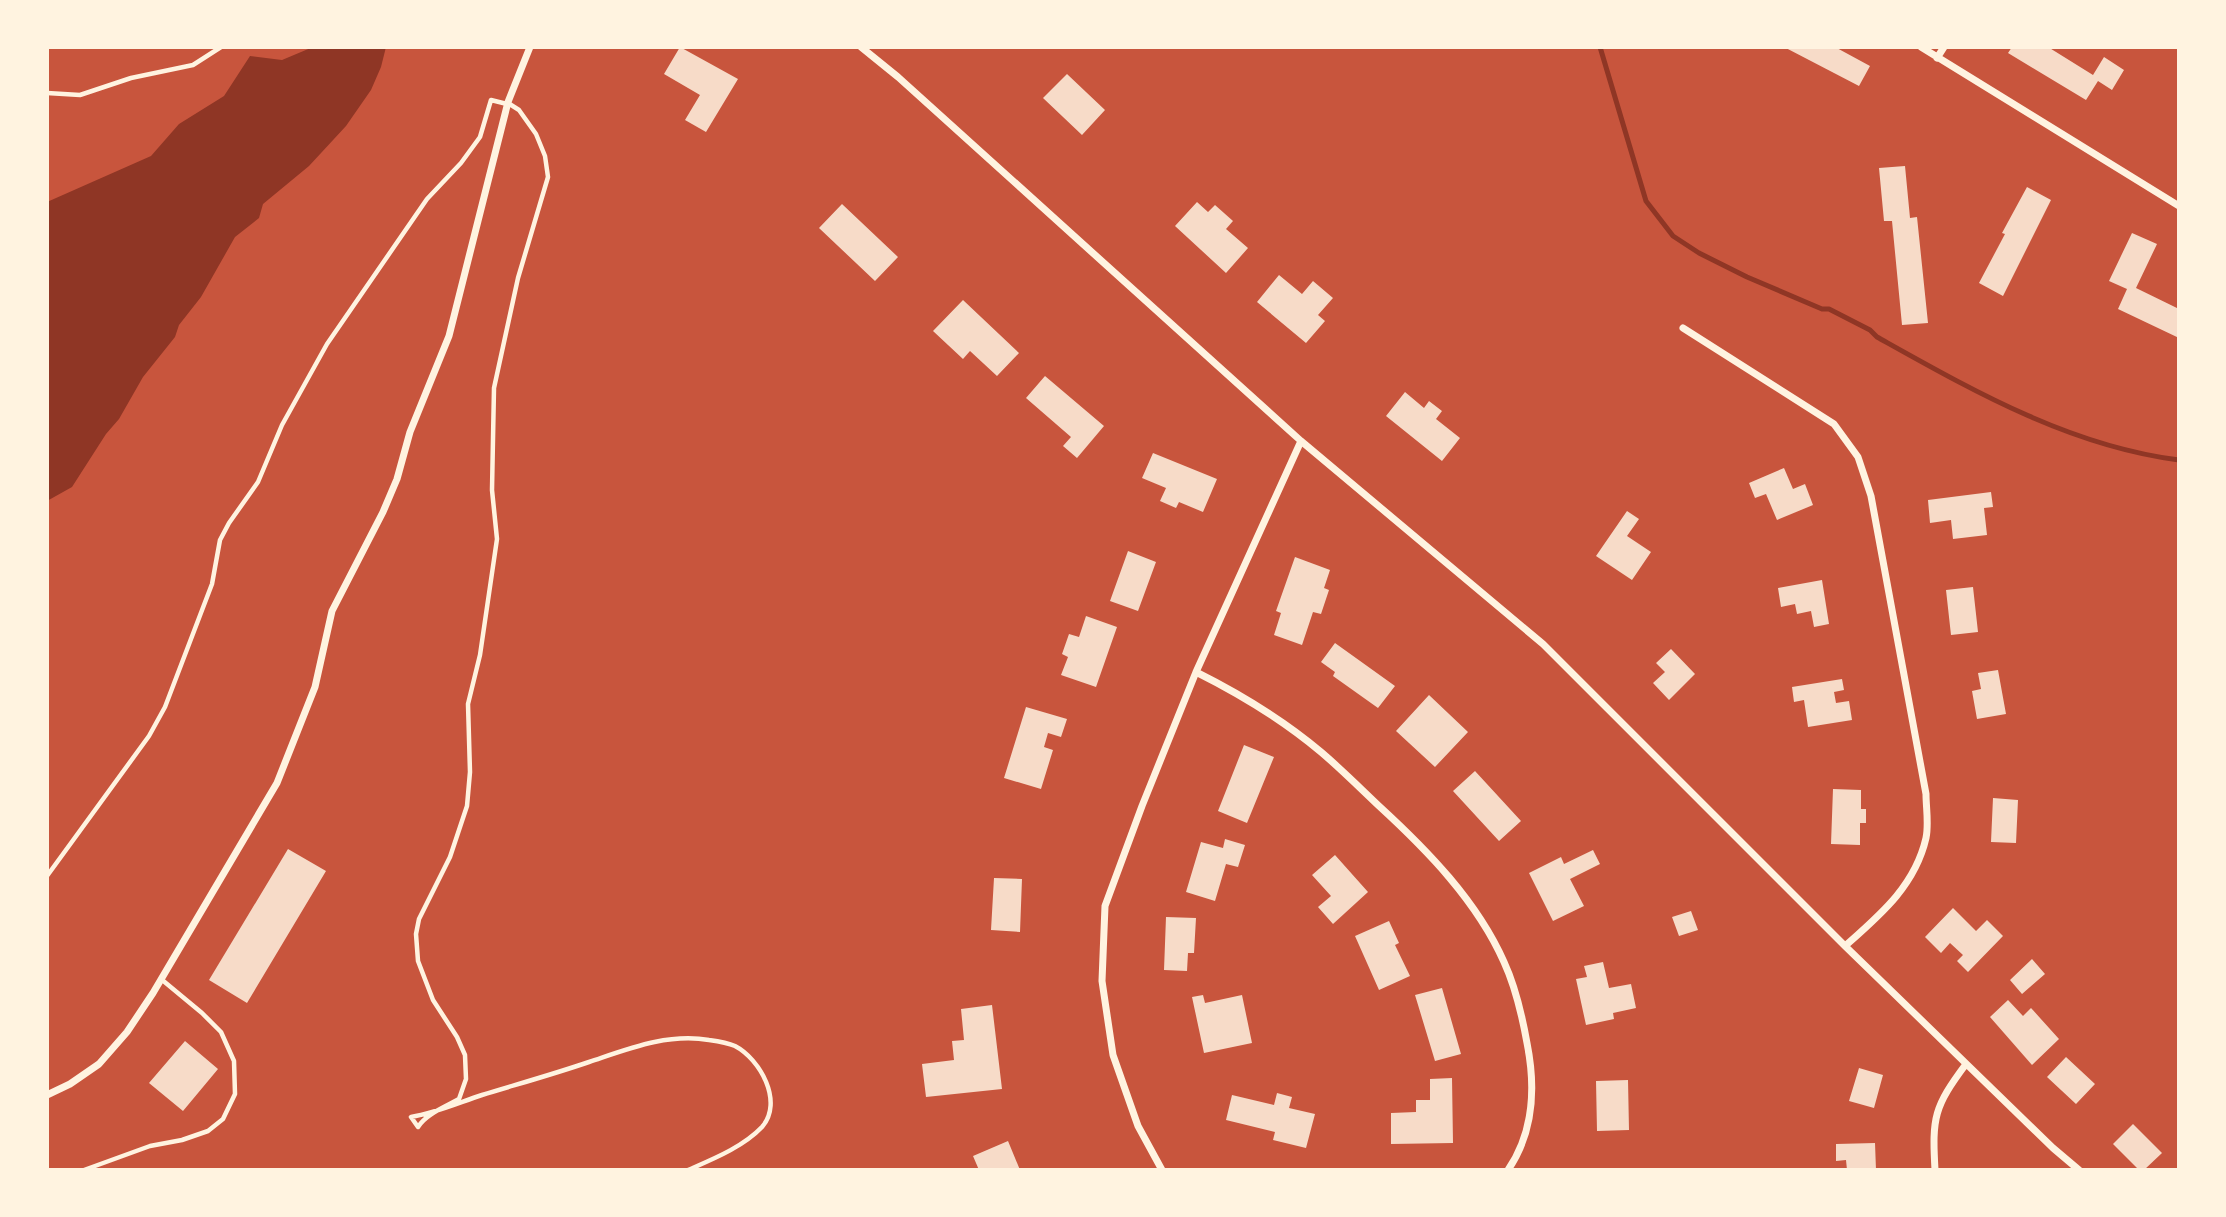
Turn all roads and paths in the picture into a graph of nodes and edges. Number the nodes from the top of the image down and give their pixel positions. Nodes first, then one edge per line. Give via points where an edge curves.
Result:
1 (220, 47) edge
2 (530, 47) edge
3 (862, 47) edge
4 (1921, 47) edge
5 (1944, 47) edge
6 (1937, 58) junction
7 (47, 93) edge
8 (507, 103) junction
9 (2179, 206) edge
10 (1682, 328) dead end
11 (1301, 441) junction
12 (1196, 672) junction
13 (47, 876) edge
14 (1845, 946) junction
15 (161, 979) junction
16 (1966, 1064) junction
17 (47, 1096) edge
18 (434, 1113) junction
19 (84, 1170) edge
20 (688, 1170) edge
21 (1162, 1170) edge
22 (1507, 1170) edge
23 (1935, 1170) edge
24 (2079, 1170) edge

1 - 7 lane via 193,65 80,94
2 - 8 street
3 - 11 street
4 - 6 street
5 - 6 street
6 - 9 street
8 - 13 lane via 491,100 480,137 427,199 327,344 282,425 258,482 220,540 212,584 165,707
8 - 15 street via 449,336 388,501 332,611 315,687 292,750
8 - 18 lane via 519,110 536,134 548,177 518,278 494,388 492,490 497,539 468,704 467,806 416,934 418,961 433,1000 465,1055 466,1079 459,1099
10 - 14 street via 1834,424 1858,457 1871,496 1926,794 1927,836 1913,876 1886,910
11 - 12 street
11 - 14 street via 1543,644
12 - 21 street via 1105,906 1102,981 1113,1055 1138,1126
12 - 22 street via 1257,705 1319,750 1426,849 1469,902 1504,960 1521,1008 1530,1059 1532,1110 1520,1152
14 - 16 street
15 - 17 street via 127,1032 99,1064
15 - 19 lane via 221,1032 234,1061 235,1094 223,1119 208,1131
16 - 23 street via 1944,1094 1933,1126
16 - 24 street
18 - 18 lane via 422,1115 411,1117 418,1127
18 - 20 lane via 635,1045 708,1039 734,1046 762,1072 770,1113 748,1139

